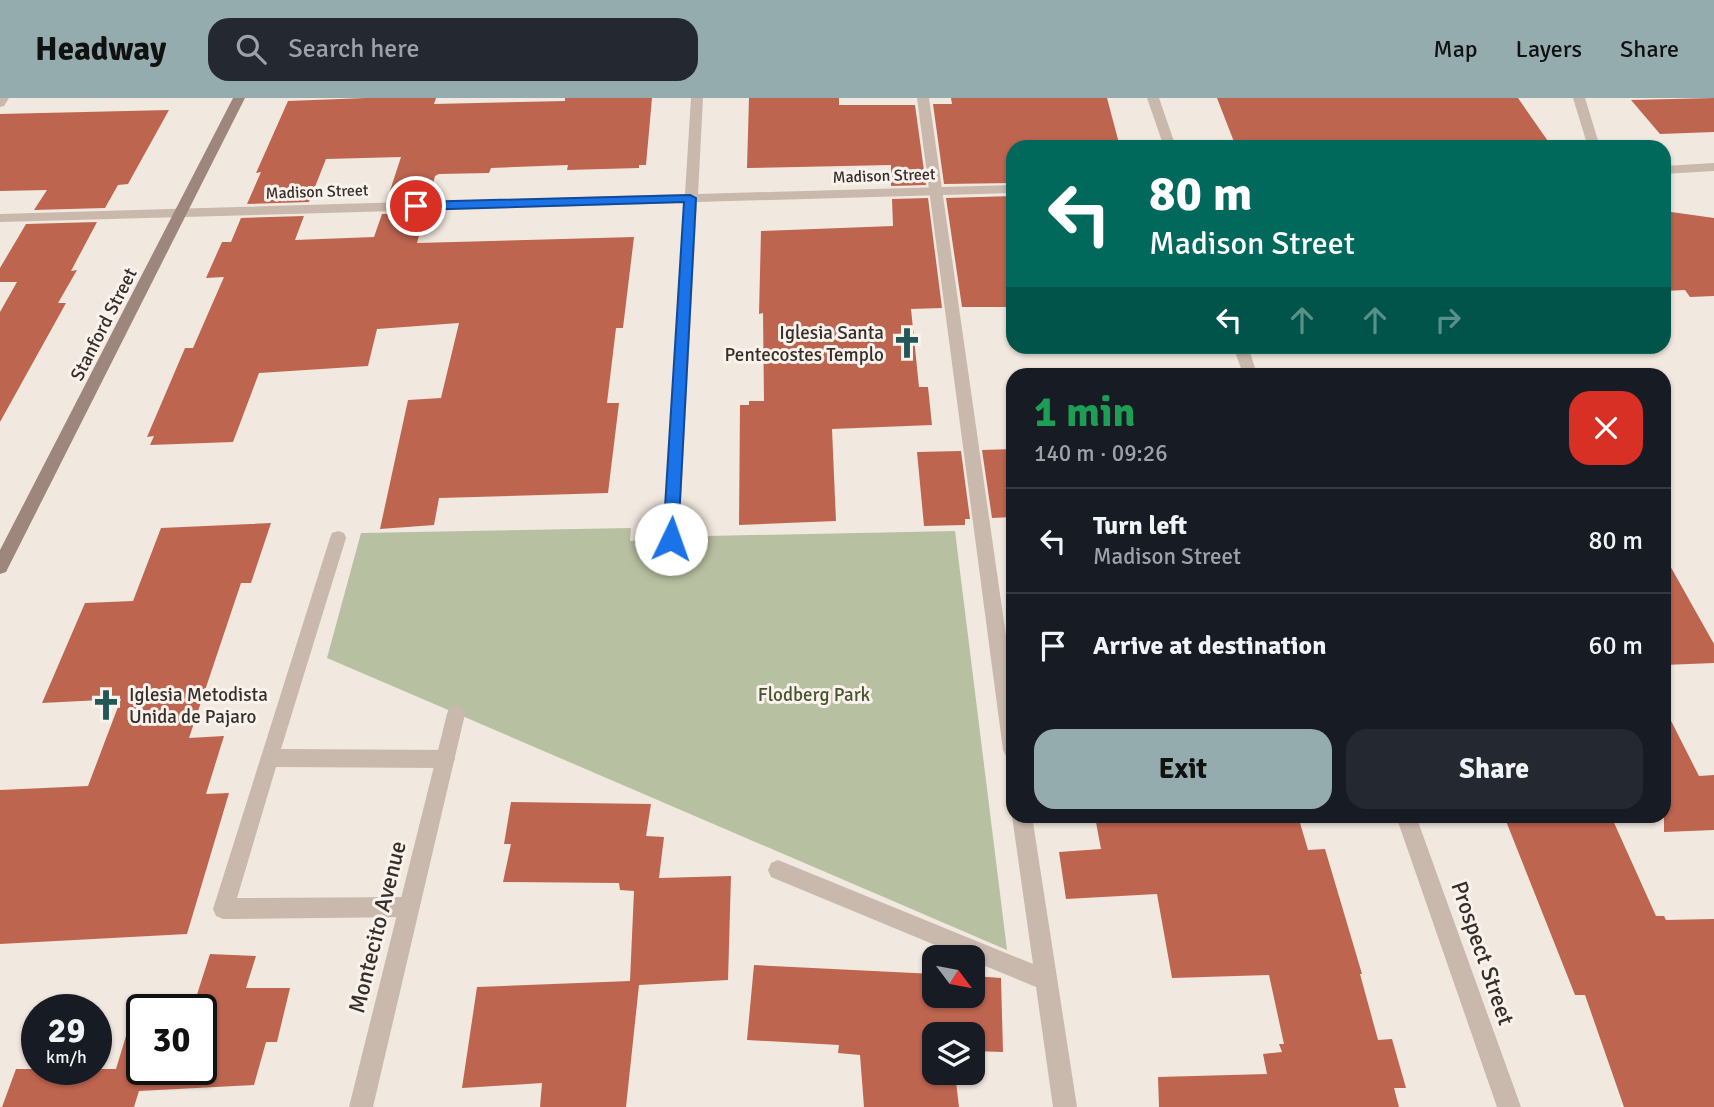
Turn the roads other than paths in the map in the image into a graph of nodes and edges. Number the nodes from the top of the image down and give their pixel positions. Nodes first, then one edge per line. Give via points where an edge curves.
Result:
1 (3, 98) edge
2 (239, 98) edge
3 (697, 98) edge
4 (923, 98) edge
5 (1153, 98) edge
6 (1579, 98) edge
7 (0, 103) edge
8 (1168, 140) edge
9 (1592, 140) edge
10 (1714, 167) edge
11 (1671, 170) edge
12 (1006, 189) edge
13 (937, 191) junction
14 (690, 198) junction
15 (182, 213) junction
16 (0, 218) edge
17 (338, 538) dead end
18 (671, 539) dead end
19 (0, 567) edge
20 (1006, 699) edge
21 (456, 714) dead end
22 (270, 758) junction
23 (445, 759) junction
24 (1023, 823) edge
25 (1408, 823) edge
26 (778, 870) dead end
27 (409, 907) junction
28 (1045, 980) junction
29 (360, 1107) edge
30 (1065, 1107) edge
31 (1509, 1107) edge

1 - 7 street
2 - 15 street, Stanford Street
3 - 14 street
4 - 13 street
5 - 8 street
6 - 9 street
10 - 11 street
12 - 13 street, Madison Street
13 - 14 street, Madison Street
13 - 20 street
14 - 15 street, Madison Street
14 - 18 street
15 - 16 street, Madison Street
15 - 19 street, Stanford Street
17 - 22 street
21 - 23 street, Montecito Avenue
22 - 23 street
22 - 27 street via 223,909
23 - 27 street, Montecito Avenue
24 - 28 street
25 - 31 street, Prospect Street
26 - 28 street
27 - 29 street, Montecito Avenue
28 - 30 street

